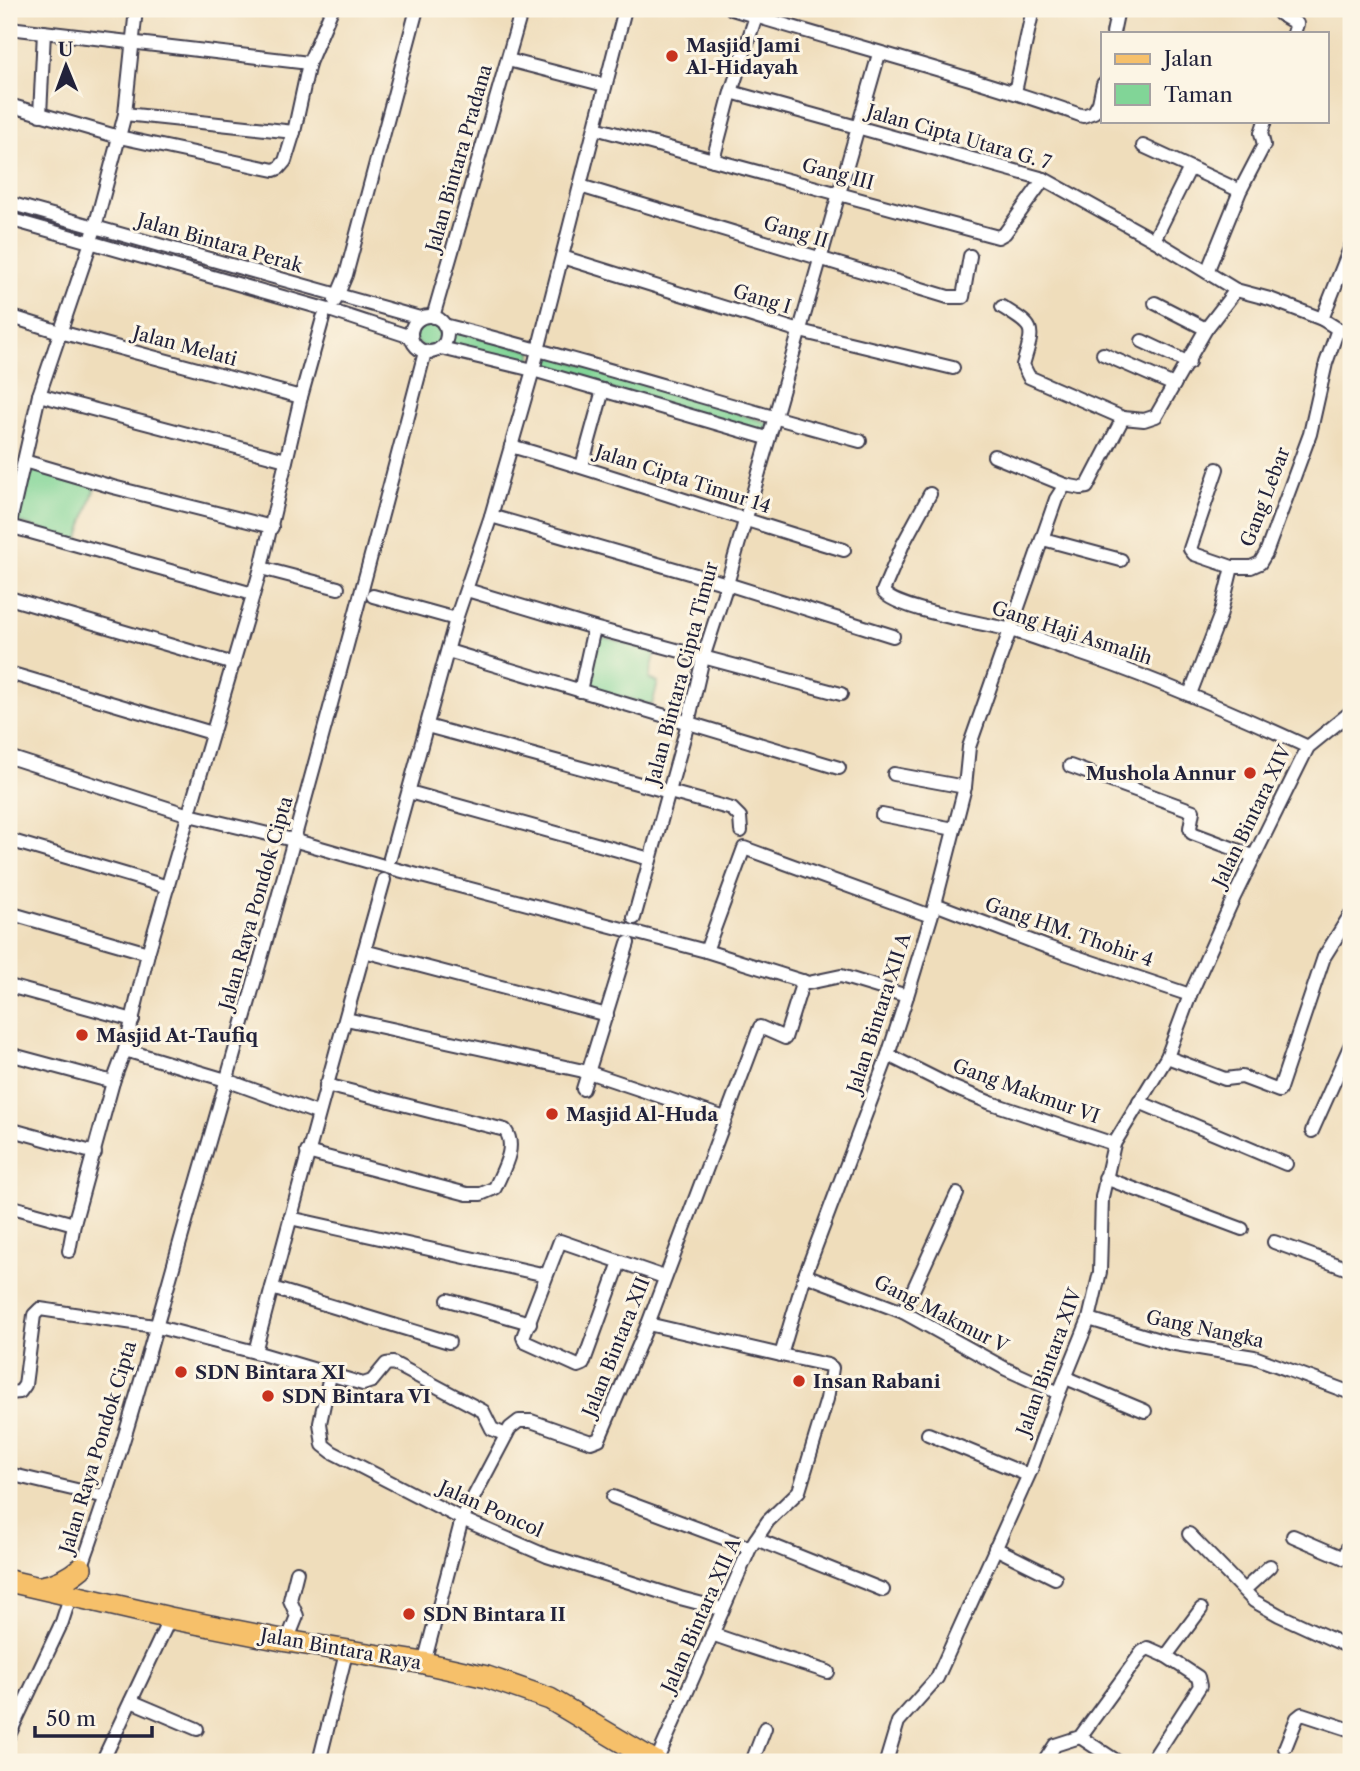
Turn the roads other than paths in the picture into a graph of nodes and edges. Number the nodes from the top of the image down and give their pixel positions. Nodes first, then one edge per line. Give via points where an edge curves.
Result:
1 (136, 9) edge
2 (332, 9) edge
3 (417, 9) edge
4 (522, 9) edge
5 (625, 9) edge
6 (732, 9) edge
7 (1033, 9) edge
8 (1118, 9) edge
9 (1282, 9) edge
10 (766, 15) edge
11 (9, 28) edge
12 (44, 32) junction
13 (1113, 32) edge
14 (1294, 32) edge
15 (132, 43) junction
16 (880, 54) junction
17 (508, 60) junction
18 (309, 63) junction
19 (606, 85) junction
20 (731, 92) junction
21 (1015, 92) junction
22 (1101, 94) edge
23 (9, 105) edge
24 (125, 114) junction
25 (40, 115) junction
26 (1265, 122) edge
27 (857, 127) junction
28 (595, 128) junction
29 (294, 132) junction
30 (119, 138) junction
31 (1143, 146) dead end
32 (713, 159) junction
33 (1190, 168) junction
34 (1044, 179) junction
35 (580, 186) junction
36 (1234, 188) dead end
37 (839, 194) junction
38 (9, 203) edge
39 (9, 219) edge
40 (96, 228) junction
41 (1154, 240) junction
42 (91, 242) junction
43 (1351, 246) edge
44 (970, 256) dead end
45 (562, 257) junction
46 (821, 260) junction
47 (1207, 272) junction
48 (1236, 290) junction
49 (337, 296) junction
50 (1155, 303) dead end
51 (1002, 307) dead end
52 (327, 315) junction
53 (9, 316) edge
54 (1322, 318) junction
55 (432, 320) junction
56 (1206, 329) junction
57 (1338, 329) junction
58 (800, 331) junction
59 (60, 332) junction
60 (1351, 334) edge
61 (411, 337) junction
62 (1142, 341) dead end
63 (440, 348) junction
64 (539, 348) junction
65 (425, 352) junction
66 (1103, 354) dead end
67 (1189, 363) junction
68 (953, 368) dead end
69 (533, 370) junction
70 (1174, 385) junction
71 (603, 390) junction
72 (39, 395) junction
73 (301, 397) junction
74 (774, 418) junction
75 (1123, 418) junction
76 (767, 438) junction
77 (860, 441) dead end
78 (511, 446) junction
79 (994, 456) dead end
80 (286, 460) junction
81 (24, 461) junction
82 (582, 466) junction
83 (1217, 469) dead end
84 (1065, 485) junction
85 (13, 486) edge
86 (930, 494) dead end
87 (491, 516) junction
88 (744, 521) junction
89 (9, 527) edge
90 (272, 527) junction
91 (1043, 539) junction
92 (844, 550) dead end
93 (1121, 560) dead end
94 (1232, 567) junction
95 (261, 568) junction
96 (727, 584) junction
97 (338, 588) dead end
98 (467, 590) junction
99 (253, 594) junction
100 (373, 596) dead end
101 (9, 598) edge
102 (456, 619) junction
103 (594, 628) junction
104 (1010, 630) junction
105 (893, 636) dead end
106 (448, 651) junction
107 (703, 658) junction
108 (234, 664) junction
109 (9, 673) edge
110 (580, 691) junction
111 (841, 694) dead end
112 (1190, 694) junction
113 (1350, 713) edge
114 (688, 723) junction
115 (428, 726) junction
116 (212, 733) junction
117 (1308, 747) junction
118 (9, 757) edge
119 (1070, 766) dead end
120 (839, 768) dead end
121 (894, 774) dead end
122 (965, 787) junction
123 (670, 791) junction
124 (409, 792) junction
125 (189, 815) junction
126 (882, 815) dead end
127 (954, 829) junction
128 (741, 831) dead end
129 (9, 840) edge
130 (293, 840) junction
131 (1253, 856) junction
132 (390, 858) dead end
133 (650, 859) junction
134 (384, 880) dead end
135 (168, 887) junction
136 (933, 910) junction
137 (9, 913) edge
138 (1349, 916) dead end
139 (631, 931) junction
140 (364, 951) junction
141 (706, 951) junction
142 (148, 953) junction
143 (803, 981) junction
144 (9, 986) edge
145 (1190, 995) junction
146 (907, 996) junction
147 (607, 1016) junction
148 (346, 1019) junction
149 (133, 1020) junction
150 (1351, 1044) edge
151 (125, 1050) junction
152 (9, 1054) edge
153 (888, 1055) junction
154 (1167, 1057) junction
155 (588, 1072) junction
156 (226, 1080) junction
157 (113, 1082) junction
158 (326, 1085) junction
159 (583, 1089) dead end
160 (1139, 1102) junction
161 (317, 1113) junction
162 (725, 1118) junction
163 (9, 1129) edge
164 (1311, 1131) dead end
165 (1114, 1144) junction
166 (307, 1152) junction
167 (94, 1153) junction
168 (1286, 1164) dead end
169 (1105, 1178) junction
170 (957, 1194) dead end
171 (9, 1206) edge
172 (290, 1218) junction
173 (74, 1224) junction
174 (1242, 1229) dead end
175 (1274, 1242) dead end
176 (69, 1251) dead end
177 (620, 1262) junction
178 (1351, 1270) edge
179 (546, 1275) junction
180 (805, 1275) junction
181 (664, 1277) junction
182 (272, 1288) junction
183 (447, 1300) dead end
184 (903, 1312) junction
185 (1089, 1320) junction
186 (530, 1323) junction
187 (648, 1324) junction
188 (155, 1326) junction
189 (449, 1342) dead end
190 (255, 1352) junction
191 (781, 1355) junction
192 (330, 1375) junction
193 (1066, 1378) junction
194 (9, 1392) edge
195 (1059, 1392) junction
196 (1351, 1393) edge
197 (1145, 1412) dead end
198 (928, 1434) dead end
199 (506, 1435) junction
200 (9, 1474) edge
201 (1028, 1475) junction
202 (106, 1497) junction
203 (613, 1497) dead end
204 (462, 1519) junction
205 (1189, 1534) dead end
206 (1293, 1536) dead end
207 (1351, 1539) edge
208 (753, 1543) junction
209 (995, 1548) junction
210 (1348, 1560) edge
211 (1270, 1566) dead end
212 (80, 1568) junction
213 (296, 1572) dead end
214 (1055, 1578) dead end
215 (9, 1581) edge
216 (41, 1587) junction
217 (883, 1590) dead end
218 (1244, 1590) junction
219 (71, 1595) junction
220 (722, 1609) junction
221 (1201, 1609) dead end
222 (170, 1618) junction
223 (712, 1634) junction
224 (287, 1641) junction
225 (1351, 1648) edge
226 (347, 1649) junction
227 (1166, 1656) junction
228 (424, 1663) junction
229 (828, 1672) dead end
230 (131, 1702) junction
231 (765, 1728) dead end
232 (197, 1729) dead end
233 (1351, 1730) edge
234 (9, 1735) edge
235 (1080, 1737) junction
236 (1286, 1748) dead end
237 (102, 1762) edge
238 (319, 1762) edge
239 (656, 1762) edge
240 (752, 1762) edge
241 (886, 1762) edge
242 (1044, 1762) edge
243 (1118, 1762) edge
244 (1151, 1762) edge

1 - 15 street
2 - 18 street
3 - 49 street
4 - 17 street, Jalan Bintara Pradana
5 - 19 street
6 - 10 street
7 - 21 street
8 - 13 street
9 - 14 street via 1280,14 1297,24
10 - 16 street
10 - 20 street
11 - 12 street
12 - 15 street
12 - 25 street
15 - 18 street
15 - 24 street
16 - 21 street
16 - 27 street, Jalan Bintara Cipta Timur
17 - 19 street
17 - 55 street, Jalan Bintara Pradana
18 - 29 street
19 - 28 street
20 - 27 street, Jalan Cipta Utara G. 7
20 - 32 street
21 - 22 street via 1083,116 1094,113
23 - 25 street
24 - 29 street
24 - 30 street
25 - 30 street
26 - 47 street via 1264,145
27 - 34 street, Jalan Cipta Utara G. 7
27 - 37 street, Jalan Bintara Cipta Timur
28 - 32 street, Gang III
28 - 35 street
29 - 30 street via 283,166 274,170
30 - 40 street
31 - 33 street
32 - 37 street, Gang III
33 - 36 street
33 - 41 street
34 - 37 street, Gang III via 998,237
34 - 41 street, Jalan Cipta Utara G. 7
35 - 45 street
35 - 46 street, Gang II
37 - 46 street, Jalan Bintara Cipta Timur
38 - 40 street, Jalan Bintara Perak
39 - 42 street, Jalan Bintara Perak
40 - 42 street
40 - 49 street, Jalan Bintara Perak
41 - 47 street, Jalan Cipta Utara G. 7
42 - 52 street, Jalan Bintara Perak
42 - 59 street
43 - 54 street
44 - 46 street, Gang II via 960,298
45 - 58 street, Gang I
45 - 64 street
46 - 58 street, Jalan Bintara Cipta Timur
47 - 48 street, Jalan Cipta Utara G. 7
48 - 54 street, Jalan Cipta Utara G. 7
48 - 56 street
49 - 52 street
49 - 55 street, Jalan Bintara Perak
50 - 56 street
51 - 75 street via 1029,324 1032,333 1023,365 1029,377
52 - 61 street, Jalan Bintara Perak
52 - 73 street
53 - 59 street, Jalan Melati
54 - 57 street, Jalan Cipta Utara G. 7
55 - 61 street via 412,327
55 - 63 street via 447,336
55 - 64 street, Jalan Bintara Perak
56 - 67 street
57 - 60 street, Jalan Cipta Utara G. 7
57 - 94 street, Gang Lebar via 1310,434 1266,553 1251,567
58 - 68 street, Gang I
58 - 74 street, Jalan Bintara Cipta Timur
59 - 72 street
59 - 73 street, Jalan Melati
61 - 65 street
62 - 67 street
63 - 65 street
63 - 69 street
64 - 69 street
64 - 74 street, Jalan Bintara Perak
65 - 130 street, Jalan Raya Pondok Cipta
66 - 70 street
67 - 70 street
69 - 71 street
69 - 78 street
70 - 75 street via 1156,416
71 - 76 street
71 - 82 street
72 - 80 street
72 - 81 street
73 - 80 street
74 - 76 street, Jalan Bintara Cipta Timur
74 - 77 street, Jalan Bintara Perak
75 - 84 street via 1087,487
76 - 88 street, Jalan Bintara Cipta Timur
78 - 82 street, Jalan Cipta Timur 14
78 - 87 street
79 - 84 street
80 - 90 street
81 - 85 street
81 - 90 street
82 - 88 street, Jalan Cipta Timur 14
83 - 94 street via 1190,549
84 - 91 street, Jalan Bintara XII A
85 - 89 street
86 - 104 street, Gang Haji Asmalih via 883,595 927,611
87 - 96 street
87 - 98 street
88 - 92 street, Jalan Cipta Timur 14
88 - 96 street, Jalan Bintara Cipta Timur
89 - 99 street
90 - 95 street
91 - 93 street
91 - 104 street, Jalan Bintara XII A
94 - 112 street, Gang Lebar via 1220,616
95 - 97 street
95 - 99 street
96 - 105 street
96 - 107 street, Jalan Bintara Cipta Timur
98 - 102 street
98 - 103 street
99 - 108 street
100 - 102 street
101 - 108 street
102 - 106 street
103 - 107 street
103 - 110 street
104 - 112 street, Gang Haji Asmalih
104 - 122 street, Jalan Bintara XII A via 969,747
106 - 110 street
106 - 115 street
107 - 111 street
107 - 114 street, Jalan Bintara Cipta Timur
108 - 116 street
109 - 116 street
110 - 114 street
112 - 117 street, Gang Haji Asmalih
113 - 117 street, Jalan Bintara XIV
114 - 120 street
114 - 123 street, Jalan Bintara Cipta Timur
115 - 123 street
115 - 124 street
116 - 125 street
117 - 131 street, Jalan Bintara XIV
118 - 125 street
119 - 131 street via 1193,811 1192,833
121 - 122 street
122 - 127 street, Jalan Bintara XII A
123 - 128 street via 732,809 740,817
123 - 133 street, Jalan Bintara Cipta Timur
124 - 132 street
124 - 133 street
125 - 130 street
125 - 135 street
126 - 127 street
127 - 136 street, Jalan Bintara XII A
129 - 135 street
130 - 139 street
130 - 156 street, Jalan Raya Pondok Cipta
131 - 145 street, Jalan Bintara XIV
133 - 139 street, Jalan Bintara Cipta Timur
134 - 140 street
135 - 142 street
136 - 141 street, Gang HM. Thohir 4 via 744,848
136 - 145 street, Gang HM. Thohir 4
136 - 146 street, Jalan Bintara XII A
137 - 142 street
138 - 154 street via 1324,957 1279,1091 1242,1077 1225,1079
139 - 141 street
139 - 147 street, Jalan Bintara Cipta Timur
140 - 147 street
140 - 148 street
141 - 143 street
142 - 149 street
143 - 146 street via 841,976
143 - 162 street, Jalan Bintara XII via 785,1038 760,1027
144 - 149 street
145 - 154 street, Jalan Bintara XIV
146 - 153 street, Jalan Bintara XII A
147 - 155 street, Jalan Bintara Cipta Timur
148 - 155 street
148 - 158 street
149 - 151 street
150 - 164 street
151 - 156 street
151 - 157 street
152 - 157 street
153 - 165 street, Gang Makmur VI via 952,1087
153 - 180 street, Jalan Bintara XII A
154 - 160 street, Jalan Bintara XIV
155 - 159 street, Jalan Bintara Cipta Timur
155 - 162 street
156 - 161 street
156 - 188 street, Jalan Raya Pondok Cipta
157 - 167 street
158 - 161 street
158 - 166 street via 505,1130 511,1149 495,1188 481,1194
160 - 165 street, Jalan Bintara XIV
160 - 168 street
161 - 166 street
162 - 181 street, Jalan Bintara XII
163 - 167 street
165 - 169 street, Jalan Bintara XIV
166 - 172 street
167 - 173 street
169 - 174 street
169 - 185 street, Jalan Bintara XIV via 1100,1272
170 - 184 street
171 - 173 street
172 - 179 street
172 - 182 street
173 - 176 street
175 - 178 street
177 - 179 street via 560,1241
177 - 181 street
177 - 186 street via 583,1364 578,1366 531,1346 523,1337
179 - 186 street
180 - 184 street, Gang Makmur V
180 - 191 street, Jalan Bintara XII A
181 - 187 street, Jalan Bintara XII
182 - 189 street
182 - 190 street
183 - 186 street
184 - 195 street, Gang Makmur V via 1006,1369
185 - 193 street, Jalan Bintara XIV
185 - 196 street, Gang Nangka via 1169,1343 1254,1357
187 - 191 street
187 - 199 street, Jalan Bintara XII via 597,1442 531,1421 519,1421
188 - 190 street
188 - 194 street via 40,1309 34,1315 24,1387
188 - 202 street, Jalan Raya Pondok Cipta
190 - 192 street
191 - 208 street, Jalan Bintara XII A via 828,1365 832,1372 799,1491
192 - 199 street via 363,1384 393,1363 484,1411 492,1429
192 - 204 street, Jalan Poncol via 320,1423 323,1445
193 - 195 street, Jalan Bintara XIV
193 - 197 street
195 - 201 street, Jalan Bintara XIV
198 - 201 street
199 - 204 street
200 - 202 street
201 - 209 street, Jalan Bintara XIV
202 - 212 street, Jalan Raya Pondok Cipta
203 - 208 street
204 - 220 street, Jalan Poncol via 547,1556
204 - 228 street
205 - 218 street
206 - 210 street
207 - 210 street
208 - 217 street
208 - 220 street, Jalan Bintara XII A
209 - 214 street
209 - 241 street, Jalan Bintara XIV via 937,1678 898,1722
211 - 218 street
212 - 216 main road
212 - 219 street, Jalan Raya Pondok Cipta
213 - 224 street via 290,1602 297,1618
215 - 216 main road, Jalan Bintara Raya
216 - 219 main road, Jalan Bintara Raya
218 - 225 street via 1279,1615
219 - 222 main road, Jalan Bintara Raya
219 - 234 street, Jalan Raya Pondok Cipta
220 - 223 street, Jalan Bintara XII A
221 - 227 street
222 - 224 main road, Jalan Bintara Raya
222 - 230 street
223 - 229 street
223 - 239 street, Jalan Bintara XII A
224 - 226 main road, Jalan Bintara Raya
226 - 228 main road, Jalan Bintara Raya
226 - 238 street
227 - 235 street via 1148,1648 1142,1652
227 - 244 street via 1198,1677 1200,1686
228 - 239 main road, Jalan Bintara Raya via 486,1677 550,1699
230 - 232 street
230 - 237 street
231 - 240 street
233 - 236 street via 1302,1714
235 - 242 street via 1055,1745
235 - 243 street

